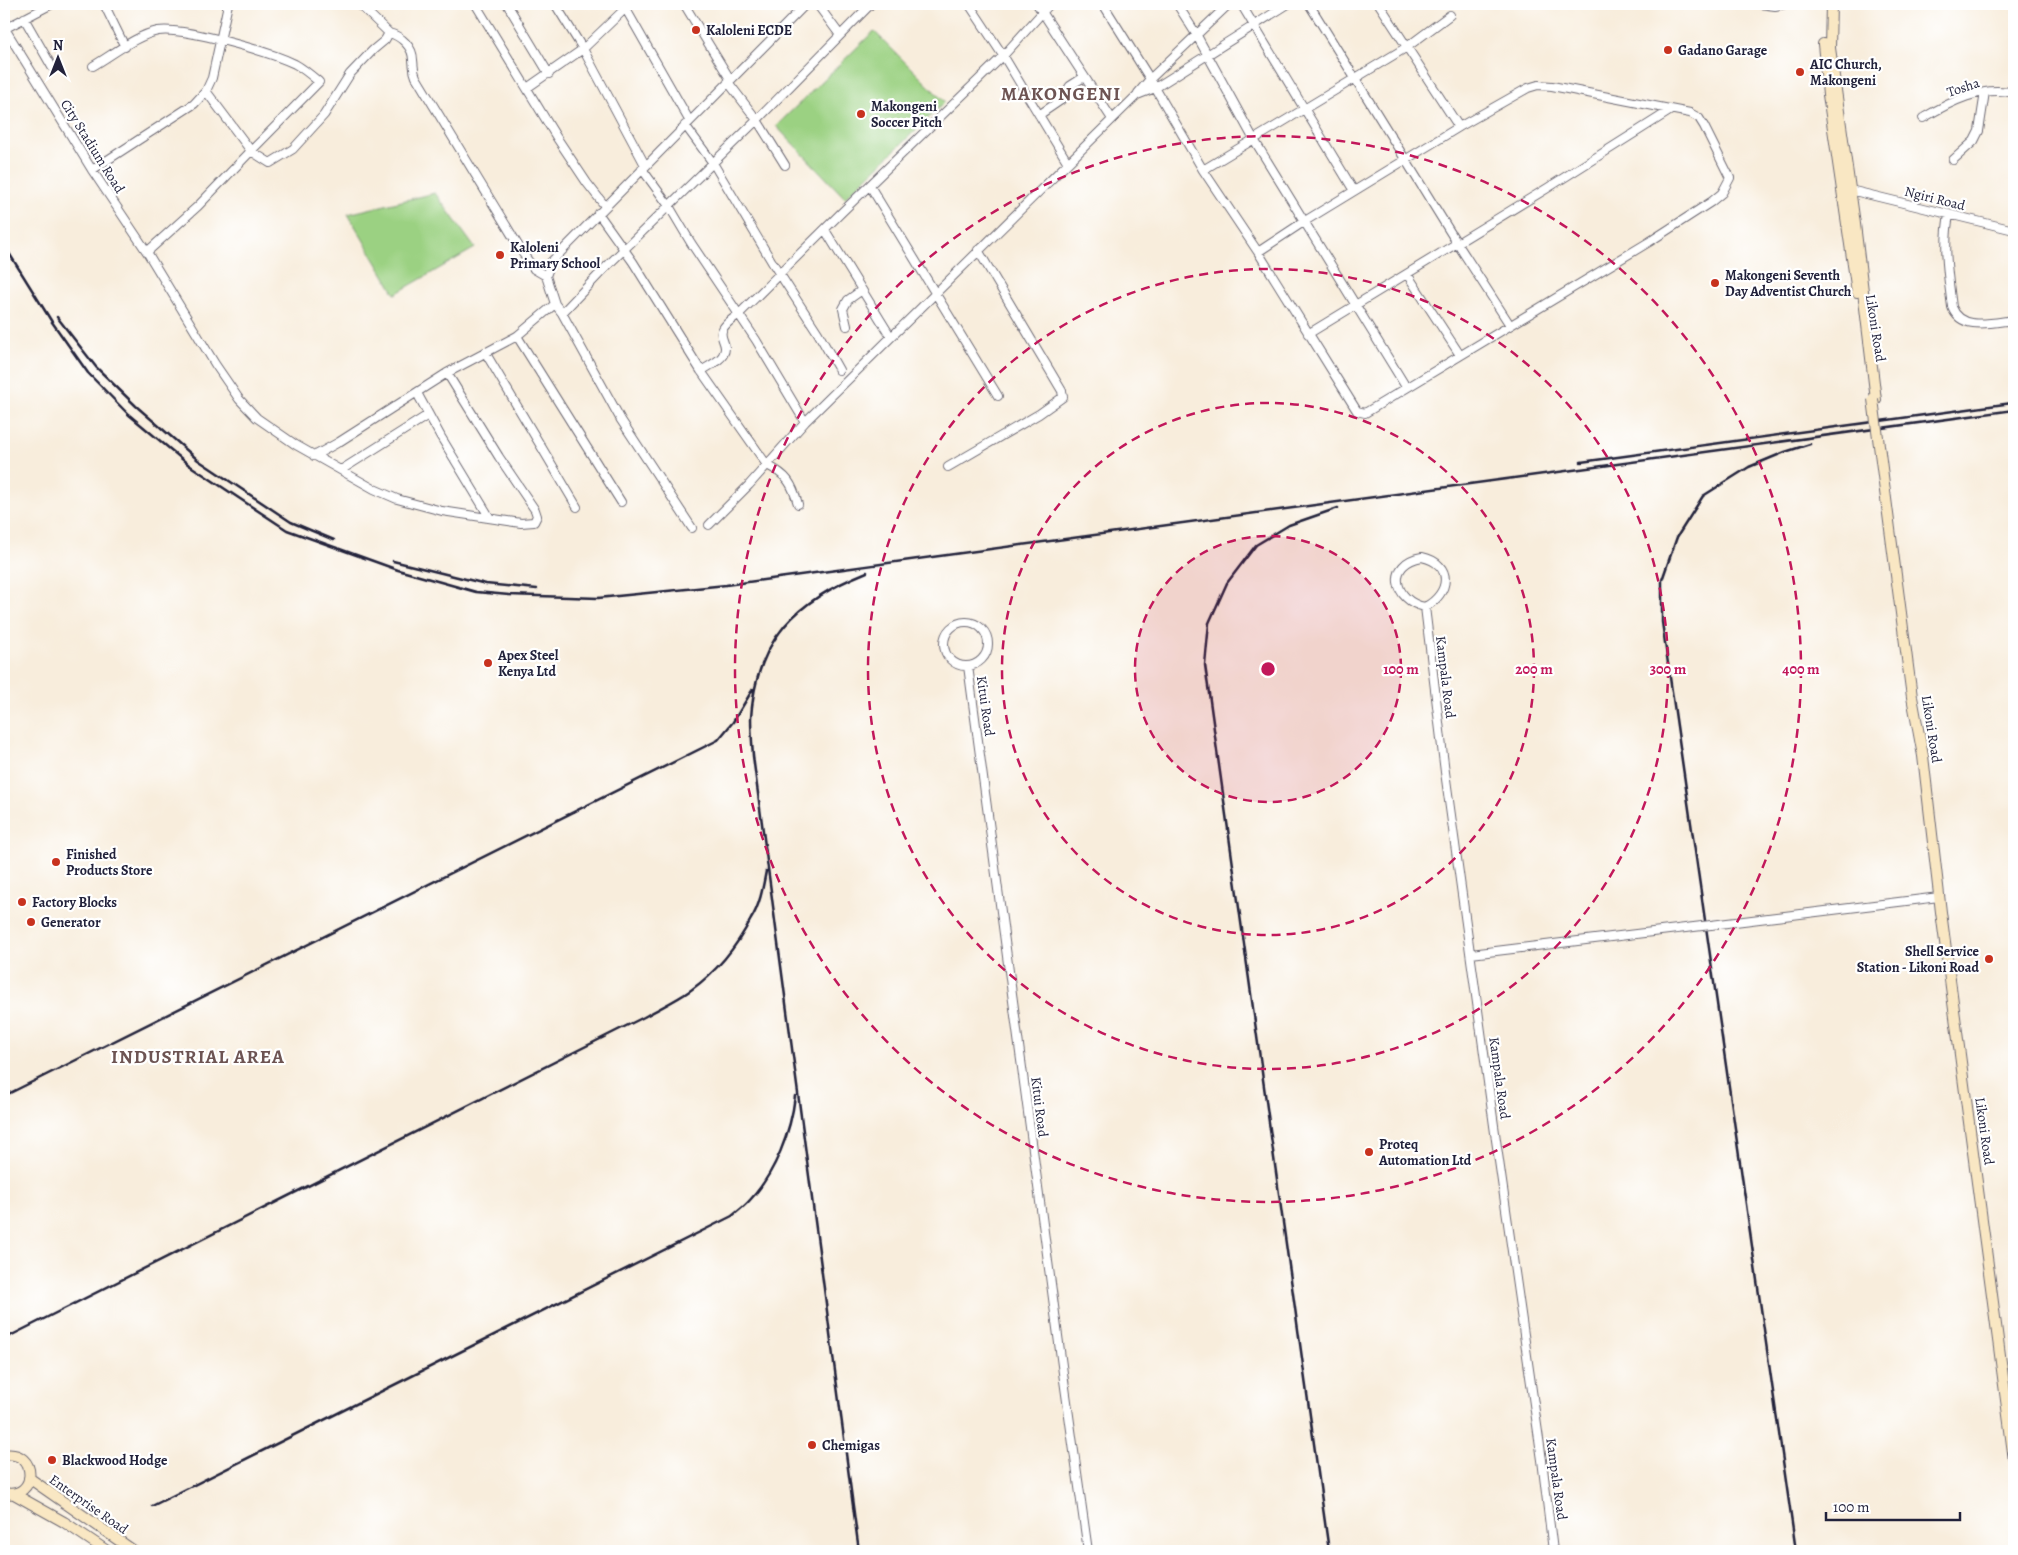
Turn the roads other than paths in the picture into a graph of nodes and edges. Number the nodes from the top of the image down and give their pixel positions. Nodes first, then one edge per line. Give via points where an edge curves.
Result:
1 (52, 4) edge
2 (104, 4) edge
3 (228, 4) edge
4 (359, 4) edge
5 (506, 4) edge
6 (555, 4) edge
7 (684, 4) edge
8 (806, 4) edge
9 (817, 4) edge
10 (871, 4) edge
11 (969, 4) edge
12 (1037, 4) edge
13 (1050, 4) edge
14 (1103, 4) edge
15 (1177, 4) edge
16 (1229, 4) edge
17 (1241, 4) edge
18 (1288, 4) edge
19 (1309, 4) edge
20 (1379, 4) edge
21 (1760, 4) edge
22 (1785, 4) edge
23 (1824, 4) edge
24 (1831, 4) edge
25 (476, 5) edge
26 (626, 5) edge
27 (1042, 12) junction
28 (1450, 15) dead end
29 (24, 18) junction
30 (1252, 25) junction
31 (4, 28) edge
32 (390, 33) junction
33 (1196, 34) junction
34 (840, 36) junction
35 (219, 40) junction
36 (1406, 46) junction
37 (125, 47) junction
38 (583, 49) junction
39 (1207, 54) junction
40 (1003, 56) junction
41 (93, 66) dead end
42 (52, 67) dead end
43 (549, 74) junction
44 (1084, 76) junction
45 (1355, 77) junction
46 (1150, 79) junction
47 (729, 81) junction
48 (527, 88) junction
49 (1154, 88) junction
50 (206, 90) junction
51 (1985, 92) junction
52 (2014, 93) edge
53 (1137, 95) junction
54 (1304, 107) junction
55 (1671, 110) junction
56 (1039, 115) junction
57 (1923, 118) dead end
58 (1112, 119) junction
59 (757, 120) junction
60 (687, 123) junction
61 (1459, 127) junction
62 (1253, 138) junction
63 (252, 151) junction
64 (1406, 160) junction
65 (1953, 160) dead end
66 (714, 162) junction
67 (1068, 163) junction
68 (785, 165) dead end
69 (644, 167) junction
70 (92, 170) junction
71 (1203, 170) junction
72 (870, 186) junction
73 (1850, 190) junction
74 (1354, 191) junction
75 (605, 206) junction
76 (669, 206) junction
77 (598, 213) junction
78 (1949, 215) junction
79 (1305, 221) junction
80 (825, 230) junction
81 (2014, 230) edge
82 (1457, 243) junction
83 (624, 250) junction
84 (978, 250) junction
85 (147, 252) junction
86 (1258, 252) junction
87 (780, 273) junction
88 (1407, 274) junction
89 (546, 276) junction
90 (862, 290) junction
91 (936, 292) junction
92 (555, 304) junction
93 (1355, 306) junction
94 (562, 313) junction
95 (738, 315) junction
96 (2014, 320) edge
97 (1510, 324) junction
98 (847, 326) dead end
99 (1308, 334) junction
100 (517, 336) junction
101 (891, 337) junction
102 (485, 352) junction
103 (1460, 355) junction
104 (839, 370) dead end
105 (701, 371) junction
106 (447, 373) junction
107 (1406, 387) junction
108 (417, 393) junction
109 (998, 396) dead end
110 (1874, 399) junction
111 (428, 414) junction
112 (805, 422) junction
113 (1882, 453) junction
114 (314, 456) junction
115 (767, 465) junction
116 (948, 467) dead end
117 (341, 470) junction
118 (621, 502) dead end
119 (798, 504) dead end
120 (577, 507) dead end
121 (490, 518) junction
122 (709, 525) dead end
123 (692, 528) dead end
124 (1425, 608) junction
125 (968, 666) junction
126 (1939, 897) junction
127 (1470, 954) junction
128 (1977, 1160) junction
129 (2014, 1427) edge
130 (4, 1455) edge
131 (2014, 1460) edge
132 (29, 1478) junction
133 (9, 1494) edge
134 (107, 1551) edge
135 (134, 1551) edge
136 (1088, 1551) edge
137 (1553, 1551) edge

1 - 29 street
2 - 37 street
3 - 35 street
4 - 32 street
5 - 43 street
6 - 38 street
7 - 47 street
8 - 47 street
9 - 34 street
10 - 34 street
11 - 40 street
12 - 27 street
13 - 27 street
14 - 46 street
15 - 33 street
16 - 33 street
17 - 30 street
18 - 30 street
19 - 45 street
20 - 36 street
21 - 22 street
23 - 110 street, Likoni Road via 1823,50 1828,94
24 - 73 street, Likoni Road via 1830,48
25 - 48 street
26 - 38 street
26 - 60 street
27 - 40 street
27 - 44 street
28 - 36 street
29 - 31 street
29 - 42 street
30 - 39 street
30 - 54 street
31 - 70 street, City Stadium Road
32 - 63 street via 350,74 324,115 293,150 270,163
32 - 89 street via 404,40 412,56 414,73 470,167 524,255 534,269
33 - 39 street
33 - 46 street
34 - 59 street
35 - 37 street via 171,31 143,36
35 - 50 street via 212,78
35 - 63 street via 284,59 320,82
36 - 45 street
36 - 61 street
37 - 41 street
38 - 43 street
38 - 69 street
39 - 49 street
39 - 62 street
40 - 56 street
40 - 72 street
43 - 48 street
44 - 56 street via 1070,86 1062,100
44 - 58 street
45 - 54 street
45 - 64 street
46 - 49 street
46 - 53 street
47 - 59 street
47 - 60 street
48 - 75 street
49 - 53 street
49 - 71 street
50 - 63 street
50 - 70 street via 194,104
51 - 52 street, Tosha
51 - 57 street, Tosha via 1956,100
51 - 65 street via 1979,131 1974,141
53 - 58 street
54 - 62 street
54 - 74 street
55 - 61 street via 1538,85
55 - 82 street
55 - 97 street via 1699,118 1728,173 1729,181 1722,193 1648,242
56 - 67 street
58 - 67 street
59 - 66 street
59 - 68 street
60 - 66 street
60 - 69 street
61 - 64 street
62 - 71 street
62 - 79 street
63 - 85 street
64 - 74 street
64 - 82 street
66 - 76 street
66 - 87 street
67 - 84 street
69 - 75 street
69 - 76 street
70 - 85 street, City Stadium Road
71 - 86 street
72 - 80 street
72 - 91 street
73 - 78 street, Ngiri Road
73 - 110 street, Likoni Road
74 - 79 street
75 - 77 street
76 - 83 street
76 - 95 street
77 - 83 street
77 - 89 street via 552,262
78 - 81 street, Ngiri Road
78 - 96 street via 1945,244 1954,314 1969,323
79 - 86 street
79 - 93 street
80 - 87 street
80 - 90 street
82 - 88 street
82 - 97 street
83 - 94 street
83 - 105 street
84 - 91 street
84 - 116 street via 1063,397
85 - 114 street, City Stadium Road via 239,399 266,425
86 - 99 street
87 - 95 street
87 - 104 street
88 - 93 street
88 - 103 street
89 - 92 street
90 - 98 street via 848,300 843,309
90 - 101 street
91 - 101 street
91 - 109 street
92 - 94 street
92 - 100 street
93 - 99 street
93 - 107 street
94 - 123 street via 621,420
95 - 105 street via 722,330 723,357
95 - 112 street
97 - 103 street
99 - 107 street via 1357,411 1366,413
100 - 102 street
100 - 118 street
101 - 112 street
102 - 106 street
102 - 120 street
103 - 107 street
105 - 115 street
106 - 108 street
106 - 121 street, City Stadium Road via 537,516 534,522 526,524
108 - 111 street
108 - 114 street
110 - 113 street, Likoni Road, bridge
111 - 117 street
111 - 121 street
112 - 115 street
113 - 126 street, Likoni Road
113 - 128 street, Likoni Road
114 - 117 street, City Stadium Road
115 - 119 street via 779,471 792,485
115 - 122 street
117 - 121 street, City Stadium Road via 374,489 411,503
124 - 124 street via 1416,606 1402,595 1398,587 1400,570 1406,563 1422,557 1438,564 1445,580 1440,596
124 - 127 street, Kampala Road
125 - 125 street via 984,656 988,648 987,639 977,625 963,622 947,633 944,647 954,663
125 - 136 street, Kitui Road
126 - 127 street, bridge
126 - 128 street, Likoni Road
127 - 137 street, Kampala Road
128 - 129 street, Likoni Road
128 - 131 street, Likoni Road
130 - 132 street, Enterprise Road via 22,1458 28,1467
132 - 133 street, Enterprise Road via 24,1488
132 - 135 street, Enterprise Road
133 - 134 street, Enterprise Road via 57,1518

